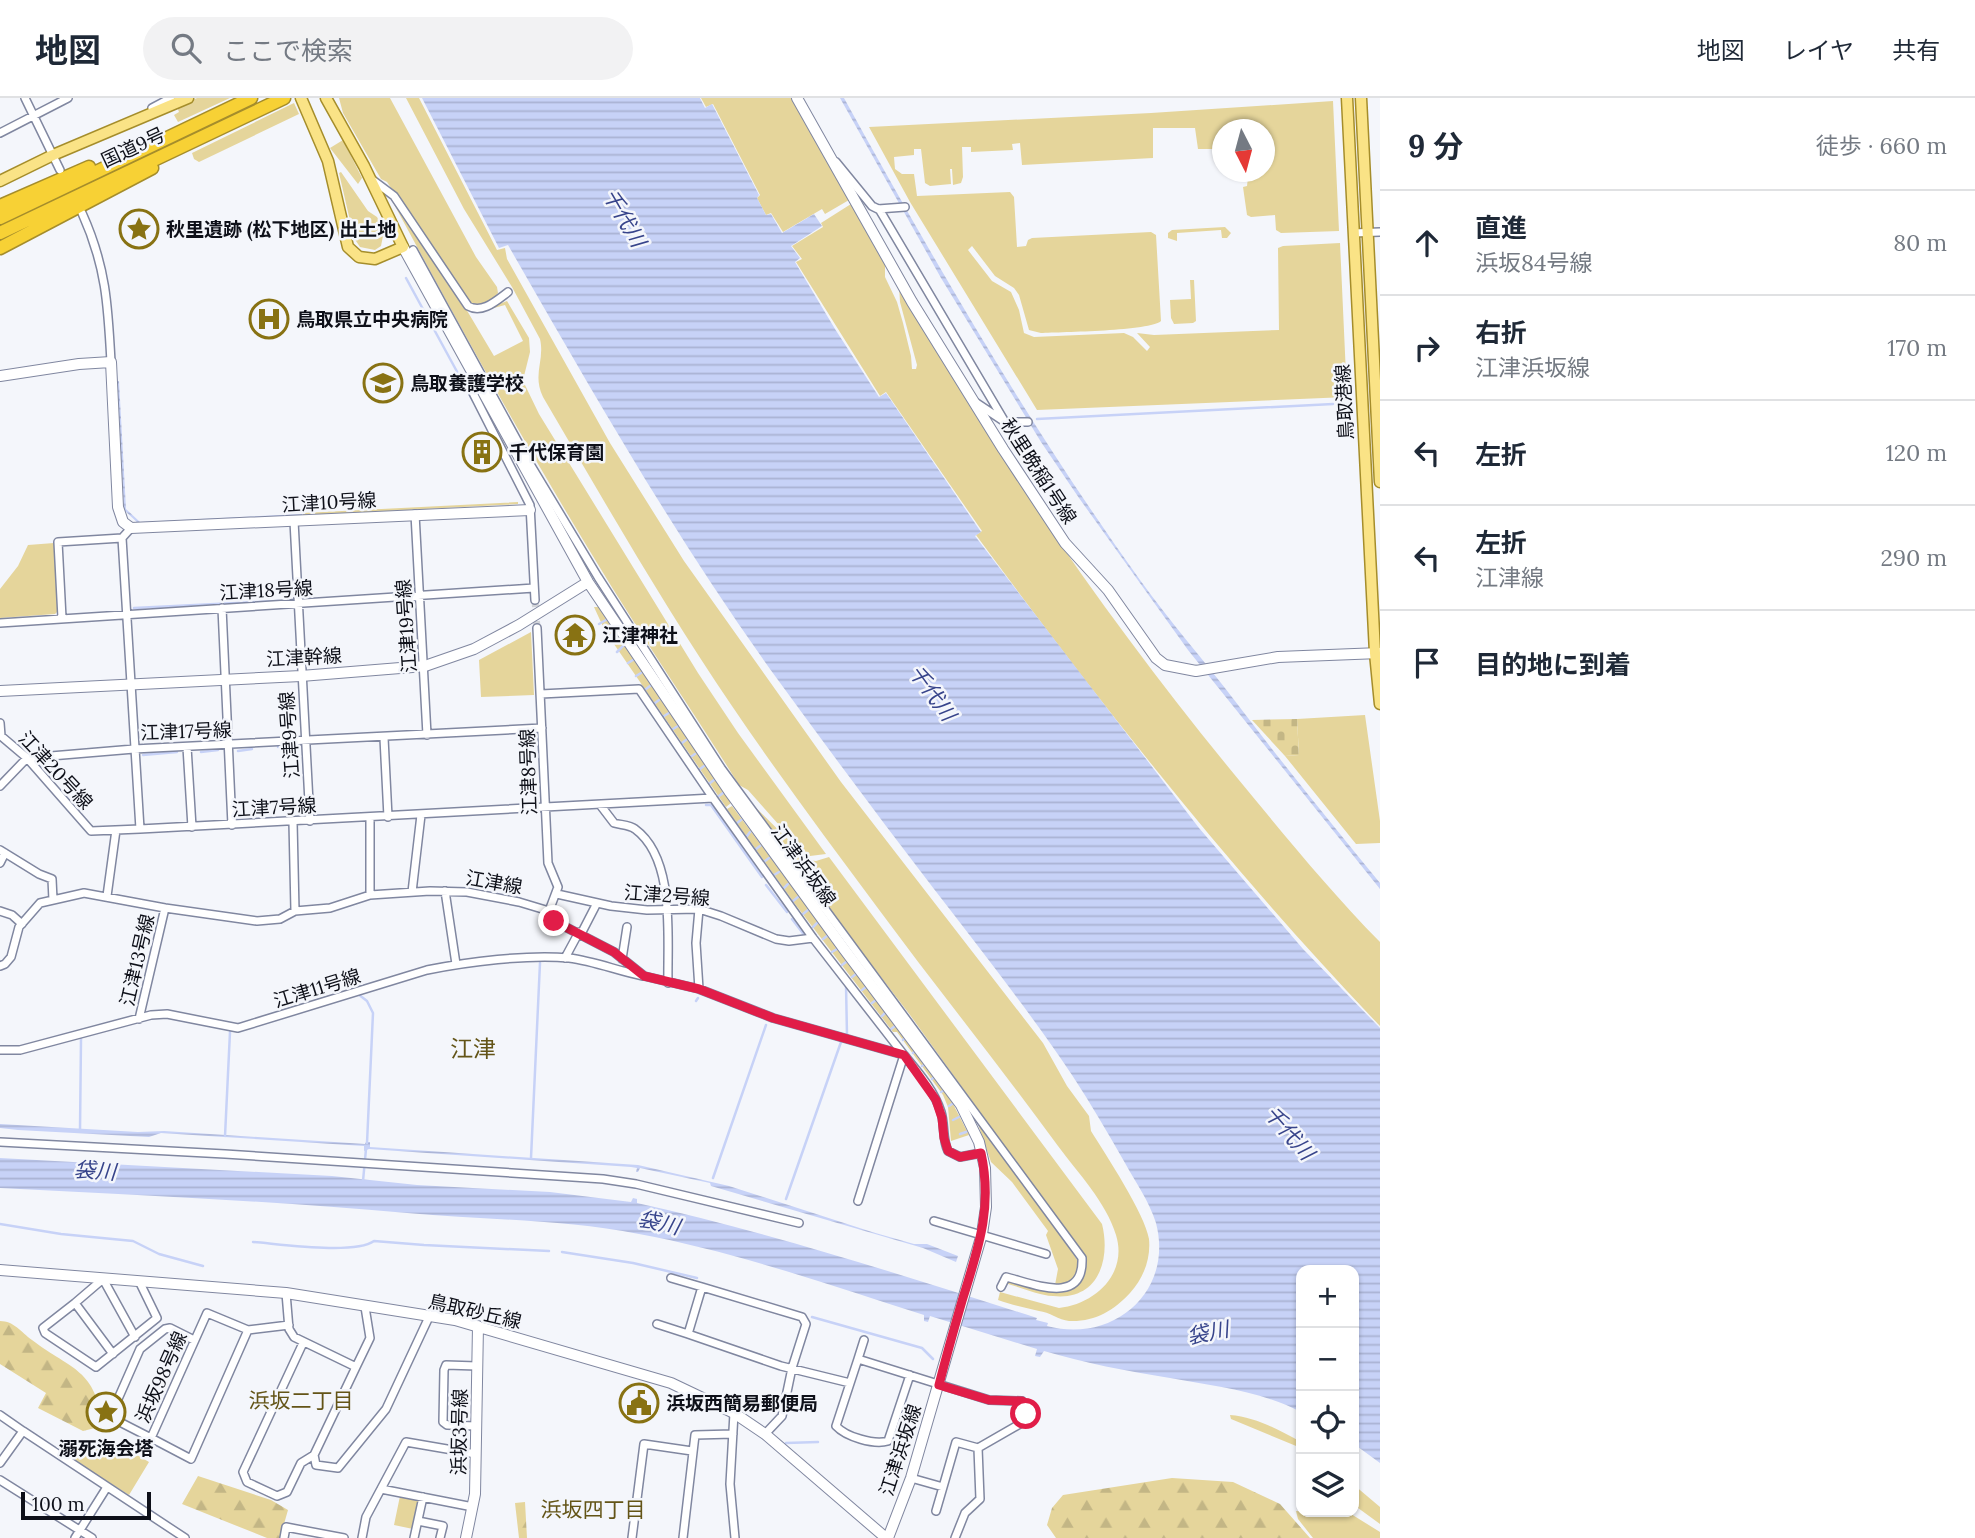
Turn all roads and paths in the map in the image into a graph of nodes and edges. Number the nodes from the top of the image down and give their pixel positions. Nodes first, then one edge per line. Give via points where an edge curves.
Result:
1 (24, 98) edge
2 (68, 98) edge
3 (171, 98) edge
4 (188, 98) edge
5 (251, 98) edge
6 (284, 98) edge
7 (301, 98) edge
8 (326, 98) edge
9 (800, 98) edge
10 (1347, 98) edge
11 (1361, 98) edge
12 (232, 107) junction
13 (34, 116) junction
14 (228, 124) junction
15 (0, 133) edge
16 (52, 153) junction
17 (828, 155) junction
18 (60, 170) dead end
19 (369, 178) junction
20 (0, 181) edge
21 (0, 206) edge
22 (905, 207) dead end
23 (879, 209) junction
24 (82, 213) dead end
25 (0, 218) edge
26 (1368, 232) junction
27 (1380, 232) edge
28 (0, 233) edge
29 (1353, 233) junction
30 (0, 248) edge
31 (408, 248) junction
32 (508, 292) dead end
33 (111, 362) junction
34 (0, 376) edge
35 (473, 376) junction
36 (973, 401) junction
37 (1005, 422) junction
38 (1027, 422) dead end
39 (1380, 482) edge
40 (530, 510) junction
41 (415, 514) junction
42 (294, 521) junction
43 (131, 528) junction
44 (122, 538) junction
45 (588, 582) junction
46 (534, 588) junction
47 (420, 596) junction
48 (535, 600) tunnel mouth
49 (298, 604) junction
50 (222, 608) junction
51 (127, 614) junction
52 (62, 618) junction
53 (0, 623) edge
54 (537, 628) tunnel mouth
55 (1377, 653) edge
56 (425, 666) junction
57 (301, 676) junction
58 (225, 679) junction
59 (131, 683) junction
60 (0, 691) edge
61 (541, 694) junction
62 (1380, 704) edge
63 (0, 723) edge
64 (541, 728) junction
65 (428, 735) junction
66 (384, 738) junction
67 (305, 742) junction
68 (228, 746) junction
69 (187, 747) junction
70 (134, 749) junction
71 (27, 758) junction
72 (0, 786) edge
73 (713, 798) junction
74 (601, 806) junction
75 (544, 809) junction
76 (421, 815) junction
77 (388, 817) junction
78 (370, 818) junction
79 (310, 821) junction
80 (293, 822) junction
81 (232, 825) junction
82 (192, 827) junction
83 (140, 829) junction
84 (116, 830) junction
85 (3, 852) edge
86 (0, 863) edge
87 (444, 891) junction
88 (412, 892) junction
89 (557, 894) junction
90 (370, 895) junction
91 (107, 896) junction
92 (53, 900) junction
93 (597, 903) junction
94 (165, 908) junction
95 (699, 909) junction
96 (666, 910) junction
97 (0, 911) edge
98 (295, 911) junction
99 (550, 911) junction
100 (22, 923) junction
101 (626, 927) dead end
102 (580, 933) junction
103 (813, 938) junction
104 (565, 958) junction
105 (622, 959) junction
106 (456, 964) junction
107 (0, 966) edge
108 (644, 976) junction
109 (668, 984) junction
110 (699, 989) junction
111 (139, 1019) junction
112 (0, 1050) edge
113 (904, 1055) junction
114 (0, 1142) edge
115 (981, 1153) junction
116 (858, 1200) dead end
117 (934, 1221) dead end
118 (799, 1223) dead end
119 (982, 1234) junction
120 (1046, 1254) dead end
121 (0, 1270) edge
122 (671, 1278) dead end
123 (103, 1279) junction
124 (139, 1281) junction
125 (702, 1287) junction
126 (1001, 1287) dead end
127 (286, 1293) junction
128 (75, 1303) junction
129 (365, 1307) junction
130 (429, 1317) junction
131 (657, 1324) dead end
132 (289, 1325) junction
133 (478, 1326) junction
134 (248, 1330) junction
135 (688, 1334) junction
136 (135, 1337) junction
137 (194, 1340) junction
138 (864, 1340) dead end
139 (303, 1343) junction
140 (113, 1354) junction
141 (858, 1359) junction
142 (477, 1366) junction
143 (356, 1367) junction
144 (792, 1368) junction
145 (910, 1375) junction
146 (850, 1382) junction
147 (939, 1385) junction
148 (734, 1413) junction
149 (0, 1415) edge
150 (476, 1426) junction
151 (23, 1431) junction
152 (733, 1434) junction
153 (765, 1434) junction
154 (151, 1438) junction
155 (978, 1448) junction
156 (692, 1451) junction
157 (476, 1454) junction
158 (314, 1455) junction
159 (0, 1463) edge
160 (911, 1478) junction
161 (0, 1480) edge
162 (107, 1487) junction
163 (943, 1487) junction
164 (381, 1489) junction
165 (423, 1497) junction
166 (473, 1507) junction
167 (936, 1511) dead end
168 (418, 1521) junction
169 (80, 1530) junction
170 (75, 1538) edge
171 (92, 1538) edge
172 (185, 1538) edge
173 (284, 1538) edge
174 (344, 1538) edge
175 (362, 1538) edge
176 (414, 1538) edge
177 (440, 1538) edge
178 (466, 1538) edge
179 (632, 1538) edge
180 (683, 1538) edge
181 (735, 1538) edge
182 (887, 1538) edge
183 (955, 1538) edge

1 - 13 street
2 - 13 street
3 - 16 street
4 - 16 main road
5 - 12 highway, 国道9号
6 - 14 highway, 国道9号
7 - 31 main road via 328,161 350,250 370,260
8 - 19 main road
9 - 17 street, 秋里晩稲1号線
10 - 29 main road, 鳥取港線
11 - 26 main road, 鳥取港線
12 - 21 highway
12 - 25 highway, 国道9号
13 - 15 street
13 - 16 street
14 - 28 highway, 国道9号
14 - 30 highway
16 - 18 street
16 - 20 main road
17 - 23 street
17 - 36 street, 秋里晩稲1号線
19 - 31 main road
19 - 32 street via 394,196 468,306 481,309
22 - 23 street
23 - 37 street
24 - 33 street via 103,271
26 - 27 street
26 - 29 street
26 - 39 main road, 鳥取港線
29 - 55 main road, 鳥取港線
31 - 35 street, 江津浜坂線
31 - 126 street via 598,577 721,768 1082,1258 1079,1279 1064,1289 1006,1277
33 - 34 street
33 - 43 street via 118,506 123,522
35 - 40 street via 470,387
35 - 45 street, 江津浜坂線
36 - 37 street
36 - 55 street, 秋里晩稲1号線 via 1065,543 1108,590 1164,665 1199,670 1278,657
37 - 38 street
40 - 41 street, 江津10号線
40 - 46 street
41 - 42 street, 江津10号線
41 - 47 street, 江津19号線
42 - 43 street, 江津10号線
42 - 49 street, 江津9号線
43 - 44 street
44 - 51 street
44 - 52 street via 58,542
45 - 56 street, 江津幹線 via 474,649
45 - 115 street, 江津浜坂線 via 729,791 961,1105
46 - 47 street, 江津18号線
46 - 48 street
47 - 49 street, 江津18号線
47 - 56 street, 江津19号線
49 - 50 street, 江津18号線
49 - 57 street, 江津9号線
50 - 51 street, 江津18号線
50 - 58 street
51 - 52 street, 江津18号線
51 - 59 street
52 - 53 street, 江津18号線
54 - 61 street, 江津8号線
55 - 62 main road, 鳥取港線
56 - 57 street, 江津幹線
56 - 65 street, 江津19号線
57 - 58 street, 江津幹線
57 - 67 street, 江津9号線
58 - 59 street, 江津幹線
58 - 68 street
59 - 60 street, 江津幹線
59 - 70 street
61 - 64 street, 江津8号線
61 - 73 street via 639,689
63 - 71 street, 江津20号線 via 1,736
64 - 65 street
64 - 75 street, 江津8号線
65 - 66 street, 江津17号線
66 - 67 street, 江津17号線
66 - 77 street
67 - 68 street, 江津17号線
67 - 79 street, 江津9号線
68 - 69 street, 江津17号線
68 - 81 street
69 - 70 street, 江津17号線
69 - 82 street
70 - 71 street, 江津17号線
70 - 83 street
71 - 72 street
71 - 84 street, 江津20号線 via 91,831
73 - 74 street, 江津7号線
73 - 103 street
74 - 75 street, 江津7号線
74 - 96 street via 614,823 633,827 652,846 665,881
75 - 76 street, 江津7号線
75 - 89 street, 江津8号線 via 548,863
76 - 77 street, 江津7号線
76 - 88 street
77 - 78 street, 江津7号線
78 - 79 street, 江津7号線
78 - 90 street
79 - 80 street, 江津7号線
80 - 81 street, 江津7号線
80 - 98 street
81 - 82 street, 江津7号線
82 - 83 street, 江津7号線
83 - 84 street, 江津20号線
84 - 91 street
85 - 86 street
85 - 92 street via 52,879
87 - 88 street, 江津線
87 - 99 street, 江津線
87 - 106 street
88 - 90 street, 江津線
89 - 93 street, 江津2号線
89 - 99 street
90 - 98 street, 江津線 via 330,908
91 - 92 street, 江津線 via 84,893
91 - 94 street, 江津線
92 - 100 street, 江津線 via 40,903
93 - 96 street, 江津2号線
93 - 102 street
94 - 98 street, 江津線 via 257,921 280,919
94 - 111 street, 江津13号線
95 - 96 street, 江津2号線
95 - 103 street, 江津2号線 via 776,939
95 - 110 street
96 - 109 street
97 - 100 street
99 - 102 street, 江津線 via 554,921
100 - 107 street via 11,957
101 - 105 street
102 - 104 street
102 - 105 street, 江津線
103 - 113 street
104 - 106 street, 江津11号線
104 - 108 street, 江津11号線
105 - 108 street, 江津線
106 - 111 street, 江津11号線 via 238,1028 167,1014
108 - 109 street, 江津線
109 - 110 street, 江津線
110 - 113 street, 江津線 via 773,1018
111 - 112 street, 江津11号線
113 - 115 street via 936,1100 948,1151 960,1157
113 - 116 street
114 - 118 street via 603,1180
115 - 119 street, 江津浜坂線 via 986,1197
117 - 119 street
119 - 120 street
119 - 147 street, 江津浜坂線
121 - 123 street, 鳥取砂丘線
122 - 125 street
123 - 124 street, 鳥取砂丘線
123 - 128 street
123 - 136 street
124 - 127 street, 鳥取砂丘線
124 - 136 street via 157,1318
125 - 135 street
125 - 144 street via 802,1317 806,1324
127 - 129 street, 鳥取砂丘線
127 - 132 street
128 - 140 street
128 - 140 street via 46,1324 45,1333 96,1367
129 - 130 street, 鳥取砂丘線
129 - 143 street via 370,1338
130 - 133 street, 鳥取砂丘線
130 - 158 street via 386,1409 338,1468 316,1465
131 - 135 street
132 - 134 street, 浜坂98号線
132 - 139 street
133 - 142 street, 浜坂3号線
133 - 148 street, 鳥取砂丘線 via 671,1383
134 - 137 street, 浜坂98号線 via 207,1313
134 - 154 street, 浜坂98号線 via 191,1459
135 - 144 street
136 - 140 street
137 - 154 street, 浜坂98号線
137 - 154 street via 170,1328 140,1349 110,1417
138 - 141 street
139 - 143 street
139 - 158 street via 244,1478 278,1496 287,1492 302,1463
141 - 145 street
141 - 146 street
142 - 150 street, 浜坂3号線
142 - 150 street via 446,1365 443,1383 443,1422
143 - 158 street
144 - 146 street
144 - 153 street via 782,1416
145 - 146 street via 888,1441 879,1444 841,1432 836,1426
145 - 147 street
147 - 155 street via 989,1400 1022,1401 1026,1422
147 - 160 street, 江津浜坂線
148 - 152 street
148 - 153 street, 鳥取砂丘線
149 - 151 street
150 - 157 street, 浜坂3号線
151 - 159 street
151 - 162 street
152 - 156 street via 695,1435
152 - 181 street via 730,1484
153 - 182 street, 鳥取砂丘線
155 - 163 street via 956,1443
155 - 183 street via 980,1499 965,1513
156 - 179 street via 644,1444
156 - 180 street
157 - 164 street via 406,1442
157 - 166 street, 浜坂3号線
160 - 163 street
160 - 182 street, 江津浜坂線
161 - 169 street
162 - 169 street
162 - 172 street
163 - 167 street
164 - 165 street
164 - 175 street via 366,1517
165 - 166 street
165 - 168 street
166 - 178 street, 浜坂3号線
168 - 176 street
168 - 177 street via 443,1526
169 - 170 street
169 - 171 street
173 - 174 street via 286,1527

